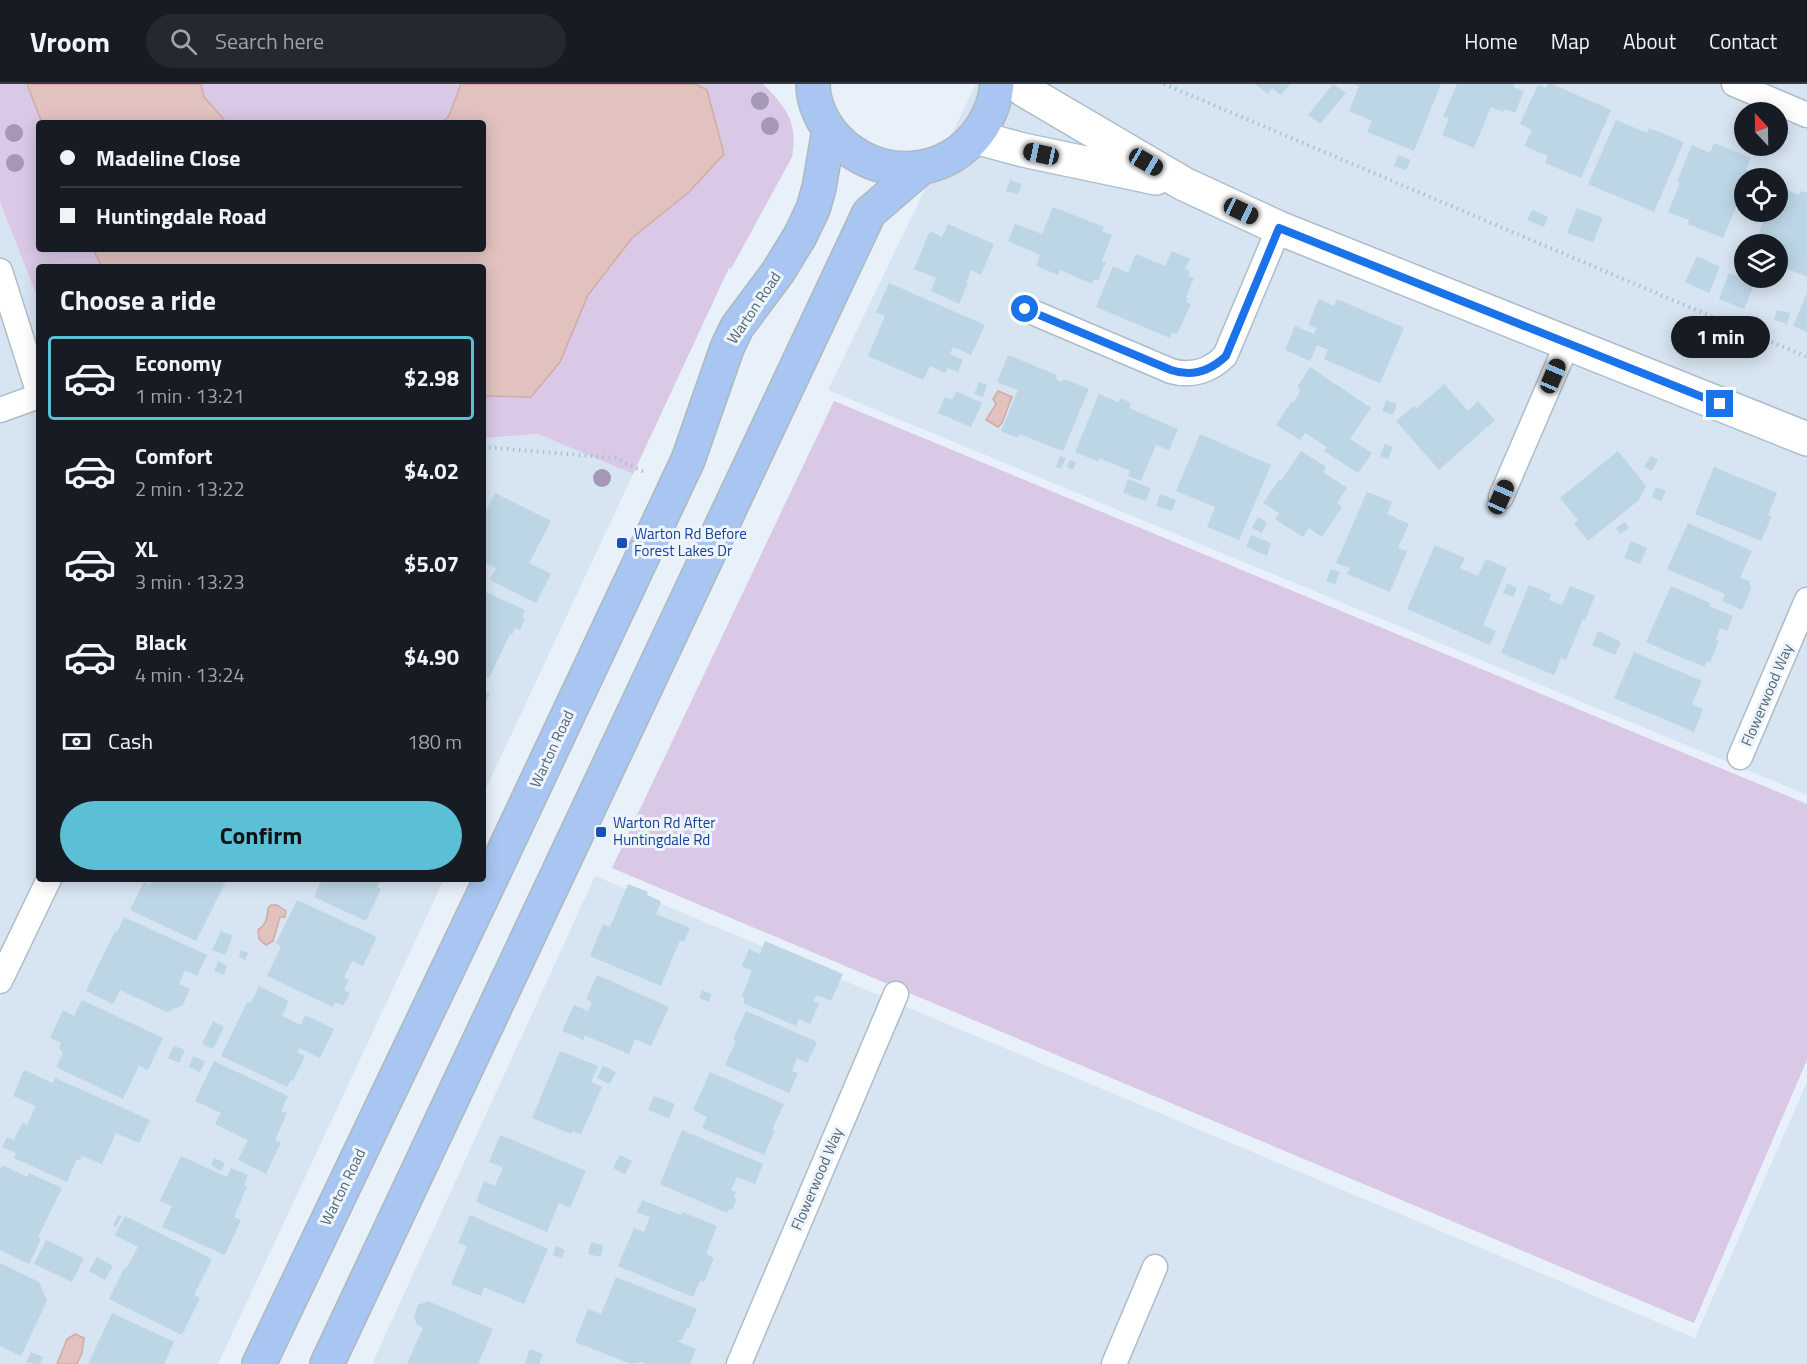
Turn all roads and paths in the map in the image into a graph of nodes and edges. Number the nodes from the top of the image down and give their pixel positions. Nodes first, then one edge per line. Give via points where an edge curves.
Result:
1 (997, 84) edge
2 (1017, 84) edge
3 (1164, 84) edge
4 (1734, 84) edge
5 (811, 87) edge
6 (1763, 90) edge
7 (1807, 115) edge
8 (829, 130) junction
9 (975, 137) junction
10 (921, 168) junction
11 (1184, 184) junction
12 (1279, 228) junction
13 (0, 271) edge
14 (1025, 309) dead end
15 (1567, 344) junction
16 (1807, 357) edge
17 (36, 385) edge
18 (36, 396) edge
19 (0, 410) edge
20 (1807, 439) edge
21 (486, 447) edge
22 (645, 473) dead end
23 (1501, 497) dead end
24 (1807, 600) edge
25 (1740, 757) dead end
26 (48, 882) edge
27 (0, 981) edge
28 (896, 994) dead end
29 (1155, 1267) dead end
30 (259, 1364) edge
31 (327, 1364) edge
32 (739, 1364) edge
33 (1114, 1364) edge

1 - 9 main road via 989,115
2 - 11 main road
3 - 16 path
4 - 6 street
5 - 8 main road
6 - 7 street
8 - 10 main road via 846,149 869,163 895,169
8 - 30 main road, Warton Road via 819,188 801,236 737,327 683,471
9 - 10 main road via 951,157
9 - 11 main road
10 - 31 main road via 869,213
11 - 12 main road
12 - 14 street via 1226,356 1204,371 1180,374
12 - 15 main road
13 - 17 street
15 - 20 main road
15 - 23 street
18 - 19 street
21 - 22 path via 615,458
24 - 25 street, Flowerwood Way
26 - 27 street
28 - 32 street, Flowerwood Way
29 - 33 street

